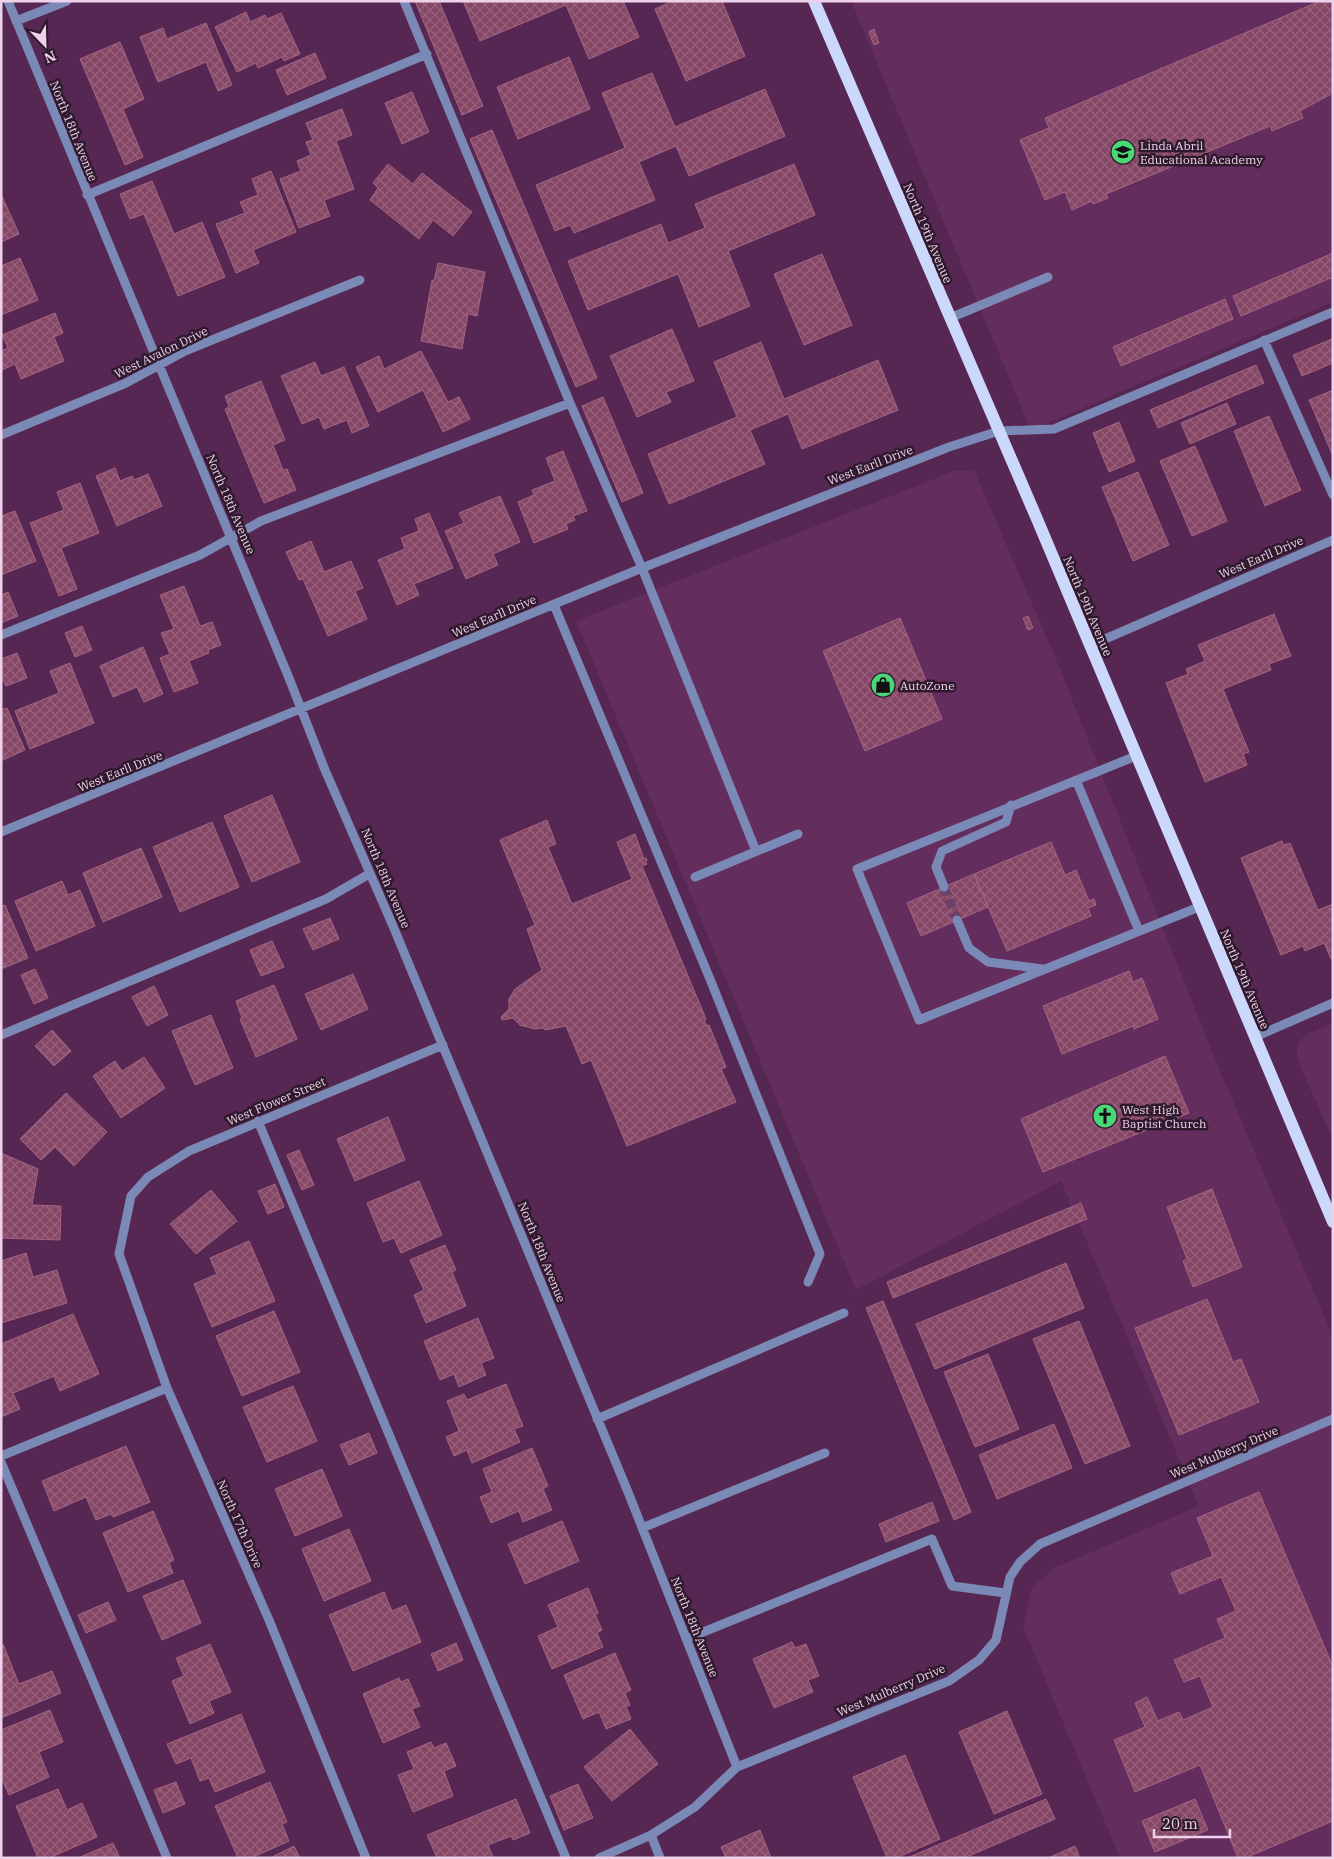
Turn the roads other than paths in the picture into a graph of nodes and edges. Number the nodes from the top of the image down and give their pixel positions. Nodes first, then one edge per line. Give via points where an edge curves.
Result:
1 (8, 1) edge
2 (67, 1) edge
3 (404, 1) edge
4 (814, 1) edge
5 (16, 22) junction
6 (427, 54) junction
7 (87, 195) junction
8 (1048, 277) dead end
9 (360, 280) dead end
10 (1333, 312) edge
11 (950, 318) junction
12 (1264, 340) junction
13 (159, 365) junction
14 (570, 403) junction
15 (999, 431) junction
16 (1, 435) edge
17 (1333, 495) edge
18 (231, 538) junction
19 (1333, 540) edge
20 (642, 568) junction
21 (554, 605) junction
22 (1, 635) edge
23 (1089, 646) junction
24 (302, 710) junction
25 (1136, 756) junction
26 (1076, 780) junction
27 (1012, 805) junction
28 (1, 832) edge
29 (798, 834) dead end
30 (756, 851) junction
31 (369, 874) junction
32 (695, 877) dead end
33 (944, 887) tunnel mouth
34 (1199, 908) junction
35 (957, 920) tunnel mouth
36 (1139, 931) junction
37 (1044, 970) junction
38 (1333, 1003) edge
39 (1, 1035) edge
40 (1255, 1037) junction
41 (443, 1045) junction
42 (258, 1121) junction
43 (131, 1196) joint
44 (1333, 1222) edge
45 (808, 1282) dead end
46 (844, 1314) dead end
47 (167, 1388) junction
48 (597, 1419) junction
49 (1333, 1419) edge
50 (825, 1453) dead end
51 (1, 1456) edge
52 (1, 1462) edge
53 (642, 1528) junction
54 (1005, 1593) junction
55 (686, 1639) junction
56 (737, 1767) junction
57 (651, 1835) junction
58 (167, 1858) edge
59 (366, 1858) edge
60 (566, 1858) edge
61 (599, 1858) edge
62 (660, 1858) edge

1 - 5 street, North 18th Avenue
2 - 5 street
3 - 6 street
4 - 11 main road, North 19th Avenue
5 - 7 street, North 18th Avenue
6 - 7 street
6 - 14 street
7 - 13 street, North 18th Avenue
8 - 11 street
9 - 13 street, West Avalon Drive
10 - 12 street, West Earll Drive
11 - 15 main road, North 19th Avenue
12 - 15 street, West Earll Drive via 1054,429
12 - 17 street
13 - 16 street, West Avalon Drive via 126,383
13 - 18 street, North 18th Avenue
14 - 18 street via 261,521
14 - 20 street
15 - 20 street, West Earll Drive via 950,447
15 - 23 main road, North 19th Avenue
18 - 22 street via 200,555
18 - 24 street, North 18th Avenue
19 - 23 street, West Earll Drive
20 - 21 street, West Earll Drive
20 - 30 street
21 - 24 street, West Earll Drive
21 - 45 street via 710,979 820,1254
23 - 25 main road, North 19th Avenue
24 - 28 street, West Earll Drive
24 - 31 street, North 18th Avenue
25 - 26 street
25 - 34 main road, North 19th Avenue
26 - 27 street
26 - 36 street
27 - 33 street via 1006,822 942,851 936,867
27 - 37 street via 856,869 919,1020
29 - 30 street
30 - 32 street
31 - 39 street via 326,899
31 - 41 street, North 18th Avenue
34 - 36 street
34 - 40 main road, North 19th Avenue
35 - 37 street via 968,948 988,962
36 - 37 street
38 - 40 street
40 - 44 main road, North 19th Avenue
41 - 42 street, West Flower Street
41 - 48 street, North 18th Avenue
42 - 43 street, West Flower Street via 189,1151 148,1177
42 - 60 street
43 - 47 street, North 17th Drive via 119,1254
46 - 48 street
47 - 51 street
47 - 59 street, North 17th Drive via 269,1620
48 - 53 street, North 18th Avenue
49 - 54 street, West Mulberry Drive via 1040,1544 1020,1562
50 - 53 street
52 - 58 street
53 - 55 street, North 18th Avenue
54 - 55 street via 952,1586 932,1539
54 - 56 street, West Mulberry Drive via 996,1640 979,1660 949,1681
55 - 56 street, North 18th Avenue
56 - 57 street, West Mulberry Drive via 695,1806
57 - 61 street, West Mulberry Drive
57 - 62 street

